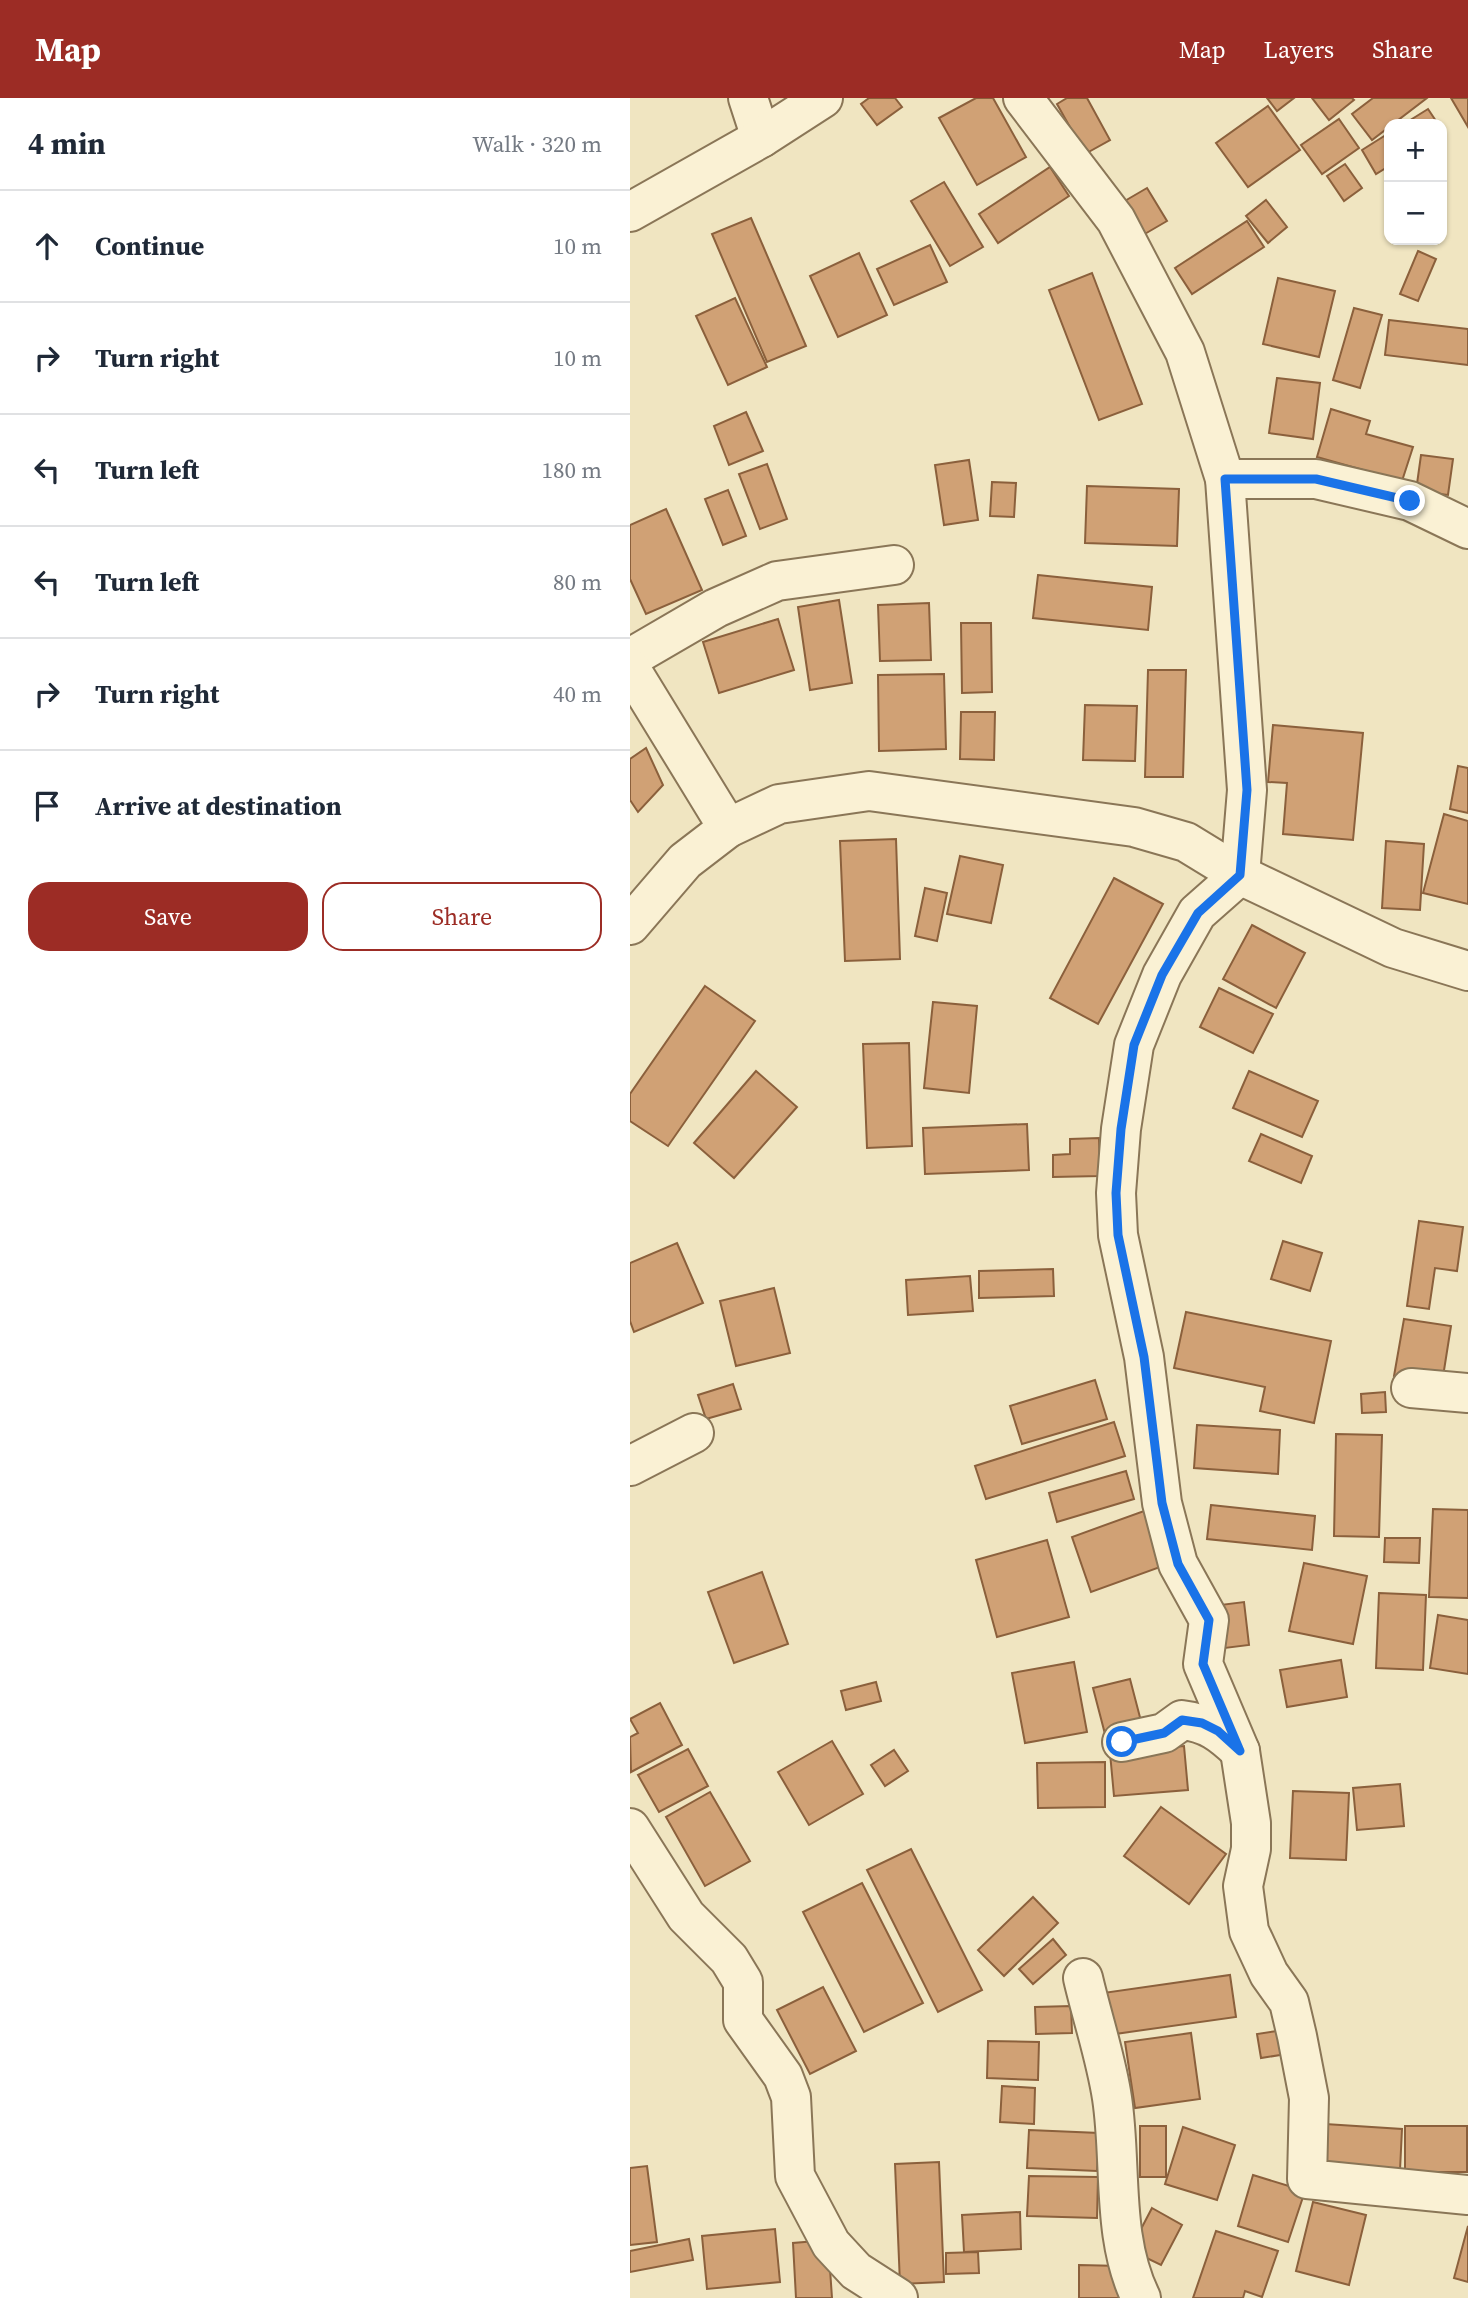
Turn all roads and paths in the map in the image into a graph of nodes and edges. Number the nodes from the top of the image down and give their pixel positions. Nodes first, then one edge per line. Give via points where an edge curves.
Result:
1 (748, 98) edge
2 (823, 98) edge
3 (1023, 98) edge
4 (761, 138) junction
5 (630, 212) edge
6 (1225, 479) junction
7 (1468, 529) edge
8 (894, 565) dead end
9 (630, 658) edge
10 (630, 668) edge
11 (728, 828) junction
12 (1240, 875) junction
13 (630, 925) edge
14 (1468, 971) edge
15 (1411, 1388) dead end
16 (1468, 1393) edge
17 (694, 1433) dead end
18 (630, 1465) edge
19 (1122, 1742) dead end
20 (1240, 1751) junction
21 (630, 1828) edge
22 (1083, 1978) dead end
23 (1468, 2195) edge
24 (898, 2298) edge
25 (1141, 2298) edge

1 - 4 street
2 - 4 street
3 - 6 street via 1116,220 1185,352
4 - 5 street
6 - 7 street via 1316,479 1410,501
6 - 12 street via 1247,790
8 - 9 street via 777,581 716,608
10 - 11 street
11 - 12 street via 779,804 869,791 1134,827 1186,842
11 - 13 street via 685,861
12 - 14 street via 1393,948
12 - 20 street via 1198,913 1162,975 1134,1045 1116,1193 1118,1235 1144,1357 1162,1503 1178,1564 1209,1620 1203,1664
15 - 16 street
17 - 18 street
19 - 20 street via 1164,1733 1182,1720 1218,1731
20 - 23 street via 1251,1823 1244,1907 1249,1931 1269,1974 1289,2002 1297,2036 1309,2098 1307,2179
21 - 24 street via 687,1916 729,1959 743,1982 743,2020 783,2076 791,2097 795,2176 831,2244 856,2271
22 - 25 street via 1112,2096 1122,2235

